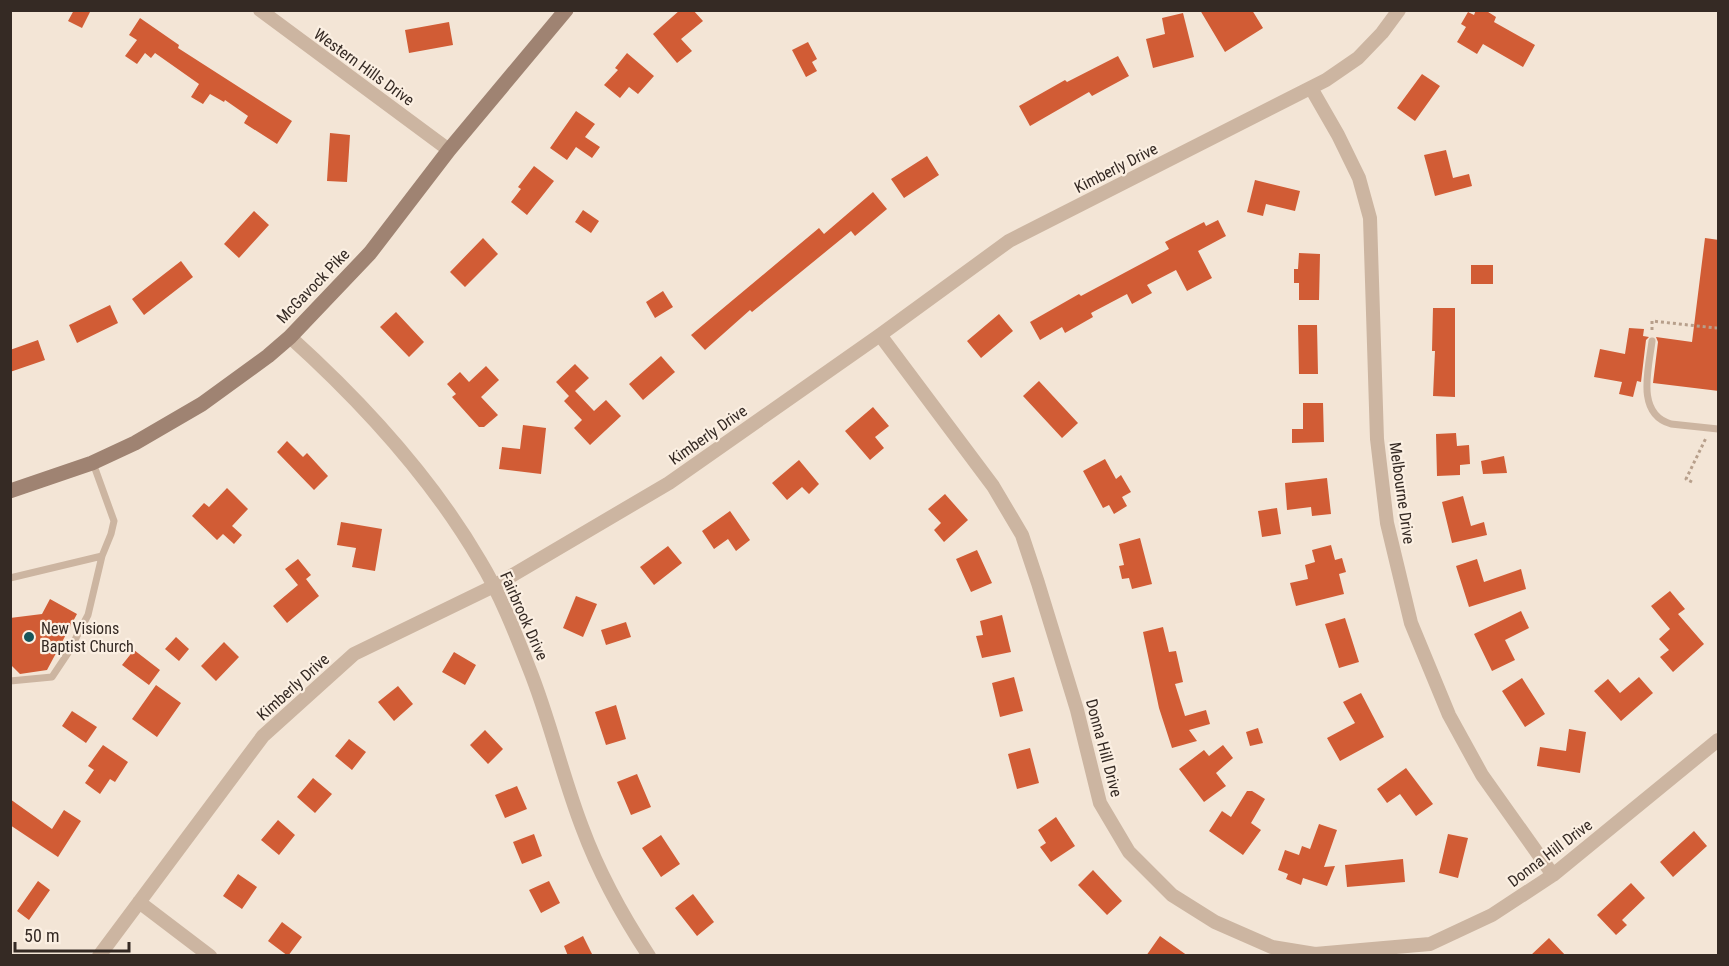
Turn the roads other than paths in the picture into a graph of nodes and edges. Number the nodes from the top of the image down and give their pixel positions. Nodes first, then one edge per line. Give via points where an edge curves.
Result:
1 (260, 10) edge
2 (566, 10) edge
3 (1400, 10) edge
4 (1311, 88) junction
5 (449, 150) junction
6 (880, 334) junction
7 (290, 337) junction
8 (1652, 341) road end
9 (1715, 429) edge
10 (92, 463) junction
11 (10, 491) edge
12 (102, 556) junction
13 (10, 578) edge
14 (494, 586) junction
15 (10, 681) edge
16 (1719, 740) edge
17 (1553, 875) junction
18 (139, 902) junction
19 (99, 956) edge
20 (210, 956) edge
21 (649, 956) edge

1 - 5 street, Western Hills Drive
2 - 5 main road, McGavock Pike
3 - 4 street, Kimberly Drive via 1358,58
4 - 6 street, Kimberly Drive via 1009,241
4 - 17 street, Melbourne Drive via 1359,178 1370,218 1377,439 1387,523 1411,624 1449,715 1482,775
5 - 7 main road, McGavock Pike via 375,248
6 - 14 street, Kimberly Drive via 669,483
6 - 17 street, Donna Hill Drive via 993,486 1022,535 1077,710 1100,803 1129,852 1172,895 1215,922 1272,947 1315,954 1430,944 1492,915
7 - 10 main road, McGavock Pike via 202,404
7 - 14 street, Fairbrook Drive via 345,389 398,449 452,519
8 - 9 lane via 1647,393 1654,412 1671,424
10 - 11 main road, McGavock Pike
10 - 12 lane via 114,521
12 - 13 lane
12 - 15 lane via 88,615 52,677
14 - 18 street, Kimberly Drive via 354,654 263,736
14 - 21 street, Fairbrook Drive via 530,670 596,861
16 - 17 street, Donna Hill Drive
18 - 19 street, Kimberly Drive
18 - 20 street

